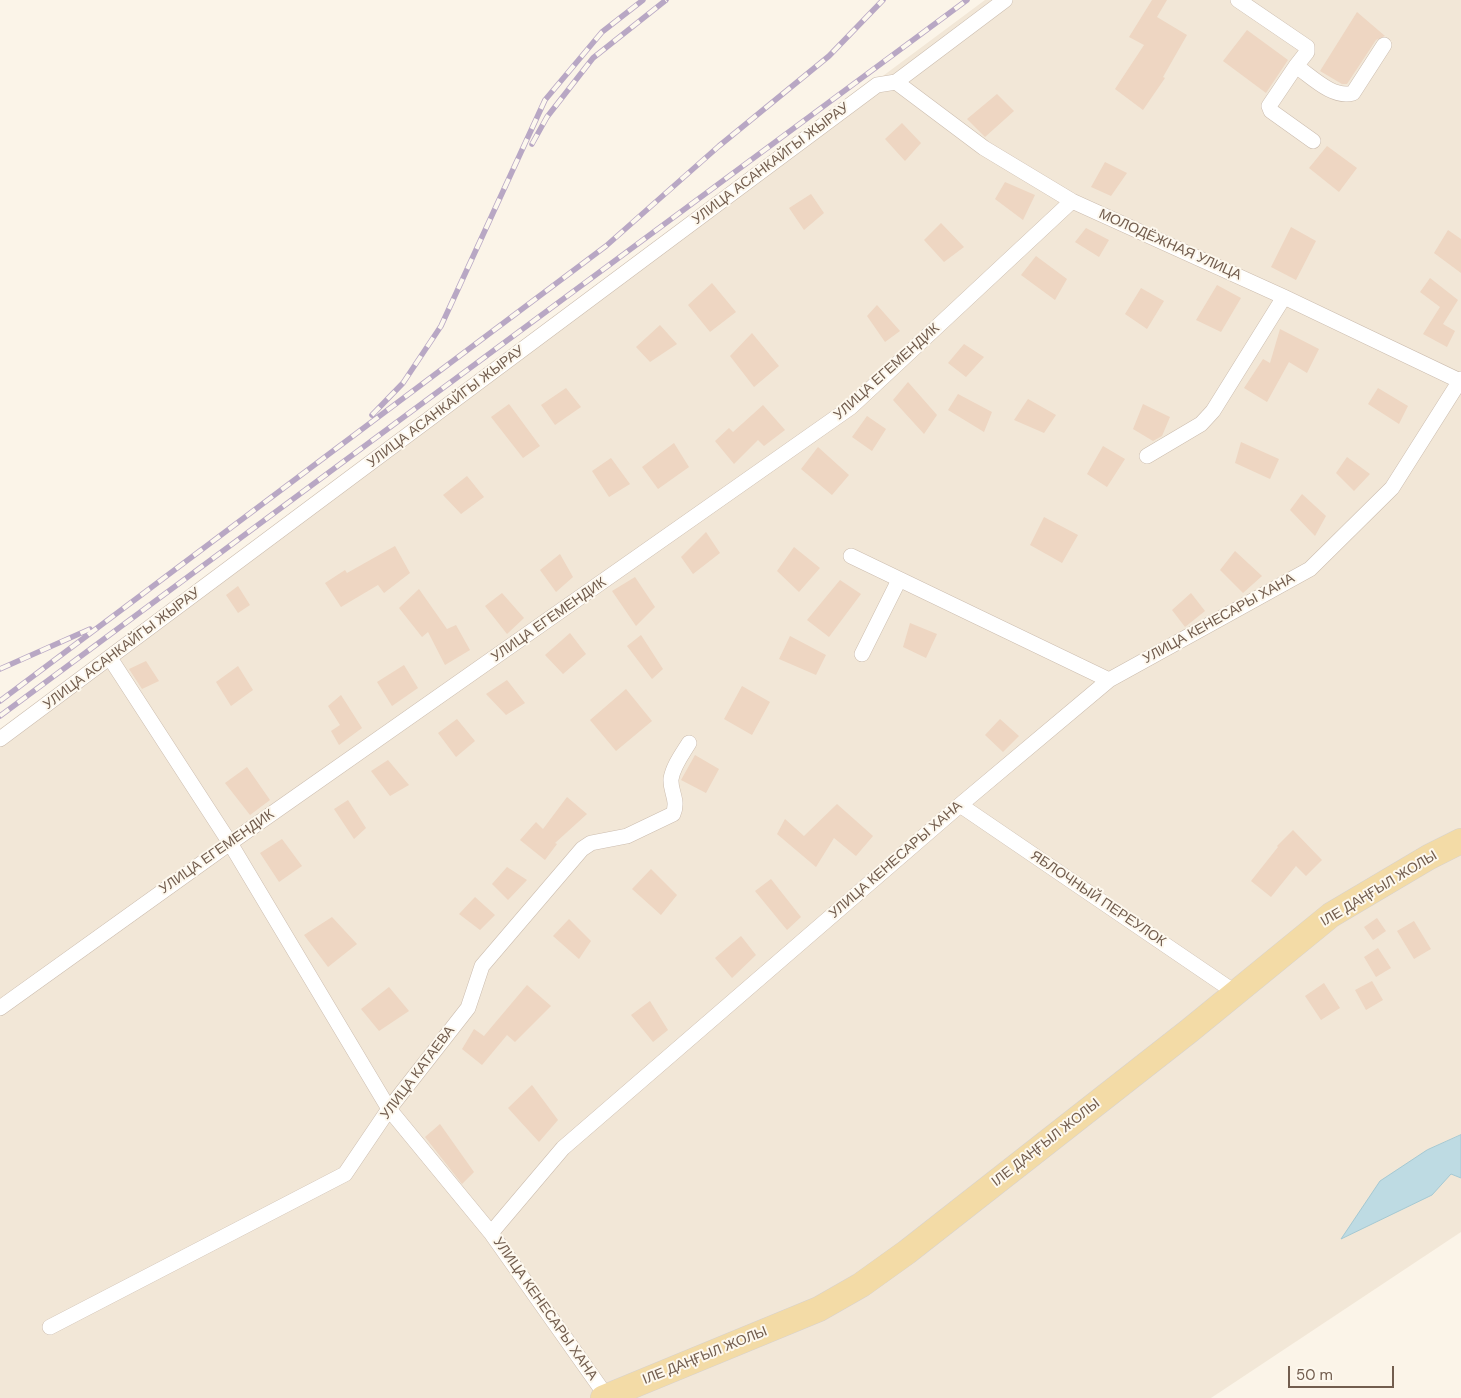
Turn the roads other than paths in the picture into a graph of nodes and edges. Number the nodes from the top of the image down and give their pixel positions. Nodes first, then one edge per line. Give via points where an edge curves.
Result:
1 (1005, 0) edge
2 (1238, 0) edge
3 (1384, 45) dead end
4 (1296, 66) junction
5 (896, 82) junction
6 (1313, 141) dead end
7 (1072, 201) junction
8 (1284, 297) junction
9 (1461, 380) edge
10 (1147, 456) dead end
11 (850, 556) dead end
12 (899, 580) junction
13 (862, 654) dead end
14 (110, 658) junction
15 (1109, 680) junction
16 (0, 740) edge
17 (689, 742) dead end
18 (960, 805) junction
19 (1461, 841) edge
20 (230, 843) junction
21 (1236, 993) junction
22 (0, 1008) edge
23 (389, 1109) junction
24 (491, 1233) junction
25 (50, 1327) dead end
26 (605, 1397) edge

1 - 5 street
2 - 4 street via 1307,47 1307,52
3 - 4 street via 1353,93 1344,95 1333,91
4 - 6 street via 1269,106 1271,111
5 - 7 street, МОЛОДЁЖНАЯ УЛИЦА via 984,148
5 - 14 street, УЛИЦА АСАНКАЙГЫ ЖЫРАУ via 876,86
7 - 8 street, МОЛОДЁЖНАЯ УЛИЦА
7 - 20 street, УЛИЦА ЕГЕМЕНДИК via 851,408
8 - 9 street, МОЛОДЁЖНАЯ УЛИЦА
8 - 10 street via 1213,411 1201,424
9 - 15 street, УЛИЦА КЕНЕСАРЫ ХАНА via 1392,488 1310,568
11 - 12 street
12 - 13 street
12 - 15 street
14 - 16 street, УЛИЦА АСАНКАЙГЫ ЖЫРАУ
14 - 20 street
15 - 18 street, УЛИЦА КЕНЕСАРЫ ХАНА
17 - 23 street, УЛИЦА КАТАЕВА via 671,780 677,806 673,814 627,836 591,843 582,849 482,966 468,1008
18 - 21 street, ЯБЛОЧНЫЙ ПЕРЕУЛОК
18 - 24 street, УЛИЦА КЕНЕСАРЫ ХАНА via 563,1148
19 - 21 main road, ІЛЕ ДАҢҒЫЛ ЖОЛЫ via 1331,915
20 - 22 street, УЛИЦА ЕГЕМЕНДИК
20 - 23 street
21 - 26 main road, ІЛЕ ДАҢҒЫЛ ЖОЛЫ via 861,1285 819,1309
23 - 24 street
23 - 25 street, УЛИЦА КАТАЕВА via 345,1174
24 - 26 street, УЛИЦА КЕНЕСАРЫ ХАНА

